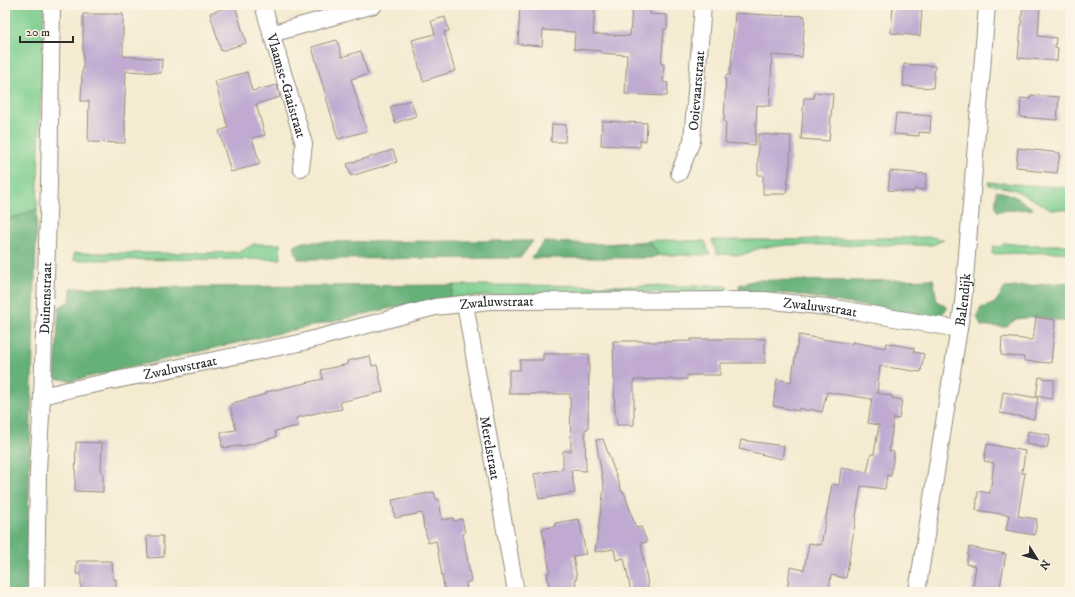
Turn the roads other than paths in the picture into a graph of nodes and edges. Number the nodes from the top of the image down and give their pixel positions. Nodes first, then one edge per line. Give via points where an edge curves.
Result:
1 (52, 5) edge
2 (263, 5) edge
3 (374, 5) edge
4 (703, 5) edge
5 (987, 5) edge
6 (271, 34) junction
7 (301, 168) dead end
8 (679, 173) dead end
9 (465, 304) junction
10 (958, 329) junction
11 (42, 396) junction
12 (36, 592) edge
13 (516, 592) edge
14 (916, 592) edge

1 - 11 street, Duinenstraat
2 - 6 street, Vlaamse-Gaaistraat
3 - 6 street
4 - 8 street, Ooievaarstraat via 692,141
5 - 10 street, Balendijk
6 - 7 street, Vlaamse-Gaaistraat via 304,144
9 - 10 street, Zwaluwstraat via 490,301 765,300 835,308
9 - 11 street, Zwaluwstraat via 435,307 299,342
9 - 13 street, Merelstraat
10 - 14 street, Balendijk
11 - 12 street, Duinenstraat

